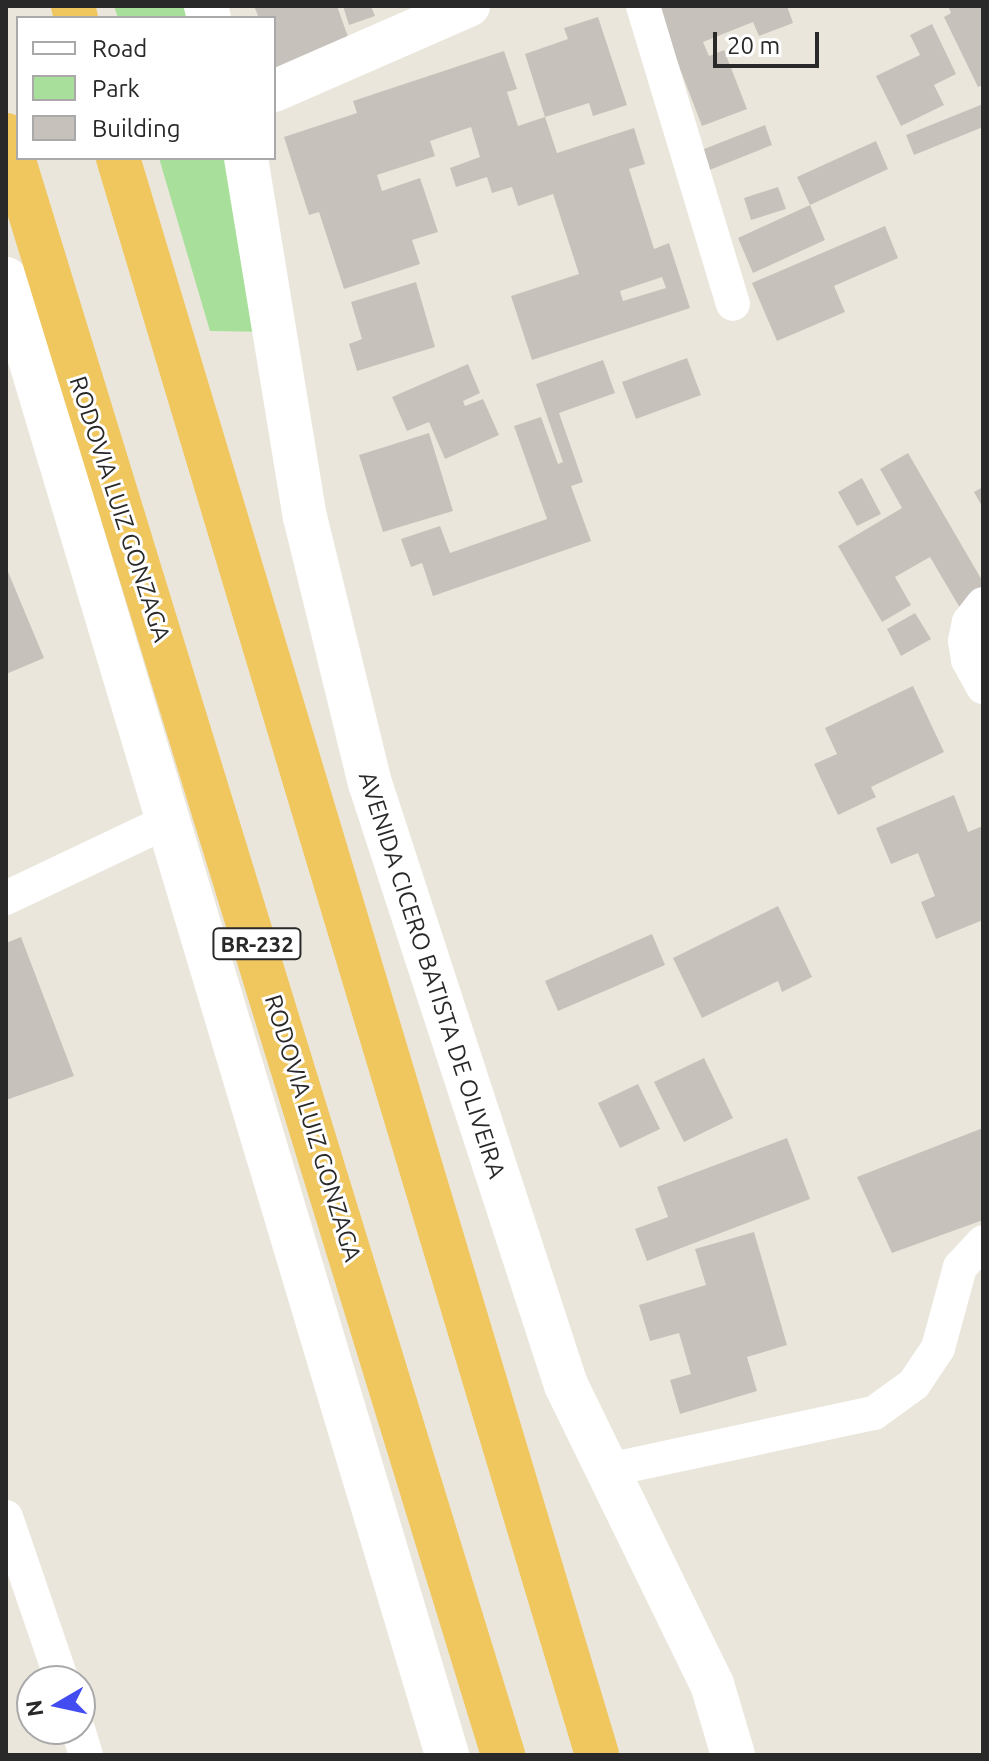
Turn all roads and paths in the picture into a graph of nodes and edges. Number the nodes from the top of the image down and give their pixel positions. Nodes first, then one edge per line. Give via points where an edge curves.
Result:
1 (469, 6) edge
2 (643, 6) edge
3 (276, 90) edge
4 (6, 135) edge
5 (119, 160) edge
6 (246, 160) edge
7 (6, 279) edge
8 (733, 304) dead end
9 (983, 604) edge
10 (983, 687) edge
11 (170, 820) junction
12 (6, 898) edge
13 (983, 1242) edge
14 (608, 1470) junction
15 (6, 1517) edge
16 (57, 1665) edge
17 (447, 1755) edge
18 (503, 1755) edge
19 (597, 1755) edge
20 (733, 1755) edge

1 - 3 street
2 - 8 street
4 - 18 highway, RODOVIA LUIZ GONZAGA / BR-232
5 - 19 highway
6 - 14 main road, AVENIDA CICERO BATISTA DE OLIVEIRA via 305,517 370,783 566,1385
7 - 11 main road
9 - 10 street via 969,622 965,641 968,660
11 - 12 street
11 - 17 main road
13 - 14 street via 960,1267 938,1348 914,1384 874,1413
14 - 20 main road, AVENIDA CICERO BATISTA DE OLIVEIRA via 712,1684
15 - 16 street

